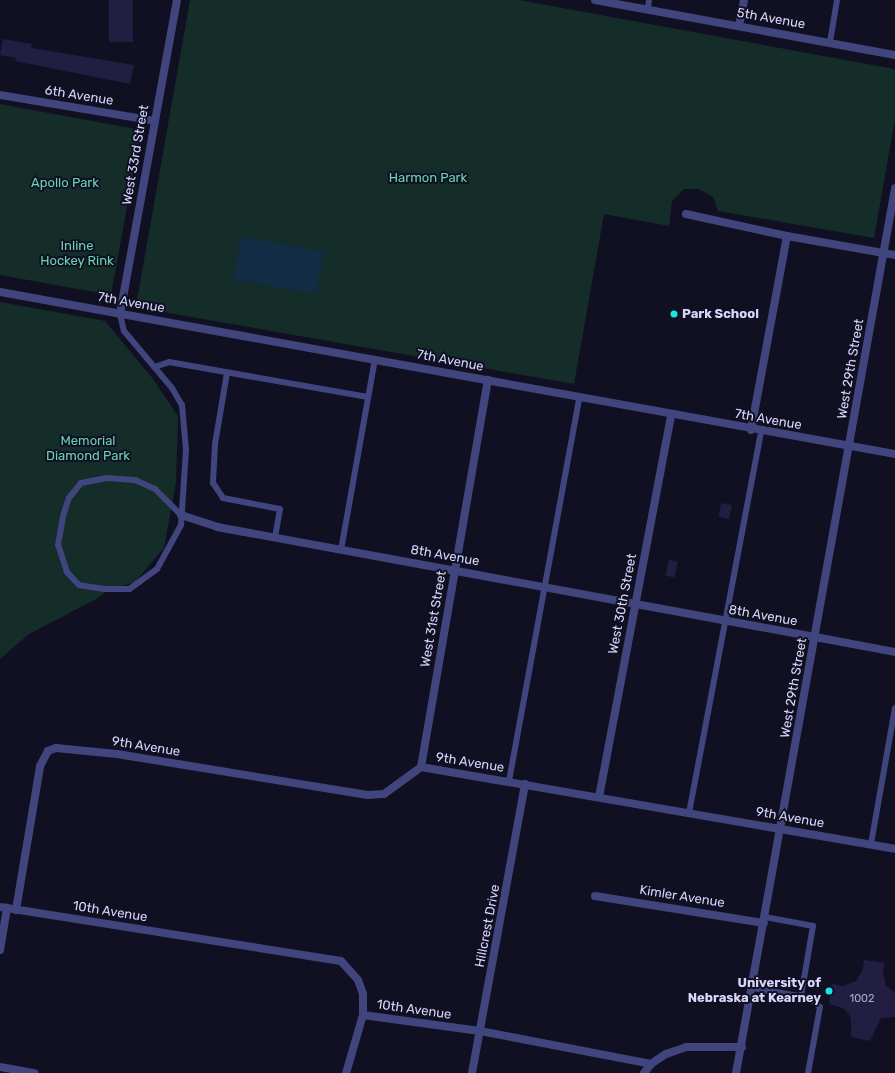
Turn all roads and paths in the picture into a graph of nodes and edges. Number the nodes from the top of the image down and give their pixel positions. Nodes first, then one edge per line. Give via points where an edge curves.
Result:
1 (177, 0) edge
2 (595, 0) edge
3 (649, 0) edge
4 (744, 0) edge
5 (837, 0) edge
6 (648, 10) junction
7 (739, 26) junction
8 (830, 42) junction
9 (895, 55) edge
10 (0, 95) edge
11 (155, 121) junction
12 (895, 188) edge
13 (686, 214) dead end
14 (787, 236) junction
15 (884, 252) junction
16 (895, 255) edge
17 (0, 292) edge
18 (120, 314) junction
19 (375, 359) junction
20 (154, 367) junction
21 (227, 372) junction
22 (488, 380) junction
23 (368, 397) junction
24 (580, 398) junction
25 (671, 415) junction
26 (751, 430) junction
27 (761, 432) junction
28 (849, 446) junction
29 (895, 454) edge
30 (180, 515) junction
31 (275, 537) junction
32 (341, 550) junction
33 (455, 570) junction
34 (545, 586) junction
35 (636, 603) junction
36 (724, 621) junction
37 (815, 637) junction
38 (895, 652) edge
39 (895, 708) edge
40 (421, 767) junction
41 (509, 781) junction
42 (525, 784) junction
43 (599, 797) junction
44 (689, 813) junction
45 (781, 828) junction
46 (871, 844) junction
47 (895, 848) edge
48 (595, 896) dead end
49 (4, 908) edge
50 (16, 910) junction
51 (765, 920) junction
52 (0, 950) edge
53 (753, 988) junction
54 (801, 996) junction
55 (364, 1015) junction
56 (480, 1031) junction
57 (742, 1047) junction
58 (651, 1064) junction
59 (0, 1067) edge
60 (346, 1071) edge
61 (34, 1073) edge
62 (472, 1073) edge
63 (644, 1073) edge
64 (736, 1073) edge
65 (808, 1073) edge

1 - 11 street, West 33rd Street
2 - 6 street, 5th Avenue
3 - 6 lane
4 - 7 street
5 - 8 lane
6 - 7 street, 5th Avenue
7 - 8 street, 5th Avenue
8 - 9 street, 5th Avenue
10 - 11 street, 6th Avenue
11 - 18 street, West 33rd Street
12 - 15 street, West 29th Street
13 - 14 street
14 - 15 street
14 - 26 street
15 - 16 street
15 - 28 street, West 29th Street
17 - 18 street, 7th Avenue
18 - 19 street, 7th Avenue
18 - 20 lane via 124,331
19 - 22 street, 7th Avenue
19 - 23 lane
20 - 21 lane via 169,362
20 - 30 lane via 172,388 182,405 185,418 185,483
21 - 23 lane
21 - 31 lane via 215,444 213,483 223,498 280,509
22 - 24 street, 7th Avenue
22 - 33 street, West 31st Street
23 - 32 lane
24 - 25 street, 7th Avenue
24 - 34 lane
25 - 26 street, 7th Avenue
25 - 35 street, West 30th Street
26 - 27 street, 7th Avenue
27 - 28 street, 7th Avenue
27 - 36 lane
28 - 29 street, 7th Avenue
28 - 37 street, West 29th Street
30 - 30 lane via 155,489 135,480 106,478 81,484 69,498 58,545 67,572 79,585 129,589 148,578 167,555 181,525
30 - 31 street, 8th Avenue via 217,528
31 - 32 street, 8th Avenue
32 - 33 street, 8th Avenue
33 - 34 street, 8th Avenue
33 - 40 street, West 31st Street
34 - 35 street, 8th Avenue
34 - 41 lane
35 - 36 street, 8th Avenue
35 - 43 street, West 30th Street
36 - 37 street, 8th Avenue
36 - 44 lane
37 - 38 street, 8th Avenue
37 - 45 street, West 29th Street
39 - 46 lane
40 - 41 street, 9th Avenue
40 - 50 street, 9th Avenue via 384,794 368,795 117,754 72,748 48,751 40,766
41 - 42 street, 9th Avenue
42 - 43 street, 9th Avenue
42 - 56 street, Hillcrest Drive
43 - 44 street, 9th Avenue
44 - 45 street, 9th Avenue
45 - 46 street, 9th Avenue
45 - 51 street, West 29th Street
46 - 47 street, 9th Avenue
48 - 51 street, Kimler Avenue
49 - 50 street, 10th Avenue
49 - 52 street
50 - 55 street, 10th Avenue via 341,961 358,980 363,994
51 - 53 street, West 29th Street
51 - 54 lane via 813,926
53 - 54 lane
53 - 57 street, West 29th Street
54 - 65 lane via 810,998 820,1006
55 - 56 street, 10th Avenue
55 - 60 street
56 - 58 street, 10th Avenue
56 - 62 street, Hillcrest Drive
57 - 58 street via 686,1047 666,1054
57 - 64 street, West 29th Street
58 - 63 street
59 - 61 street

